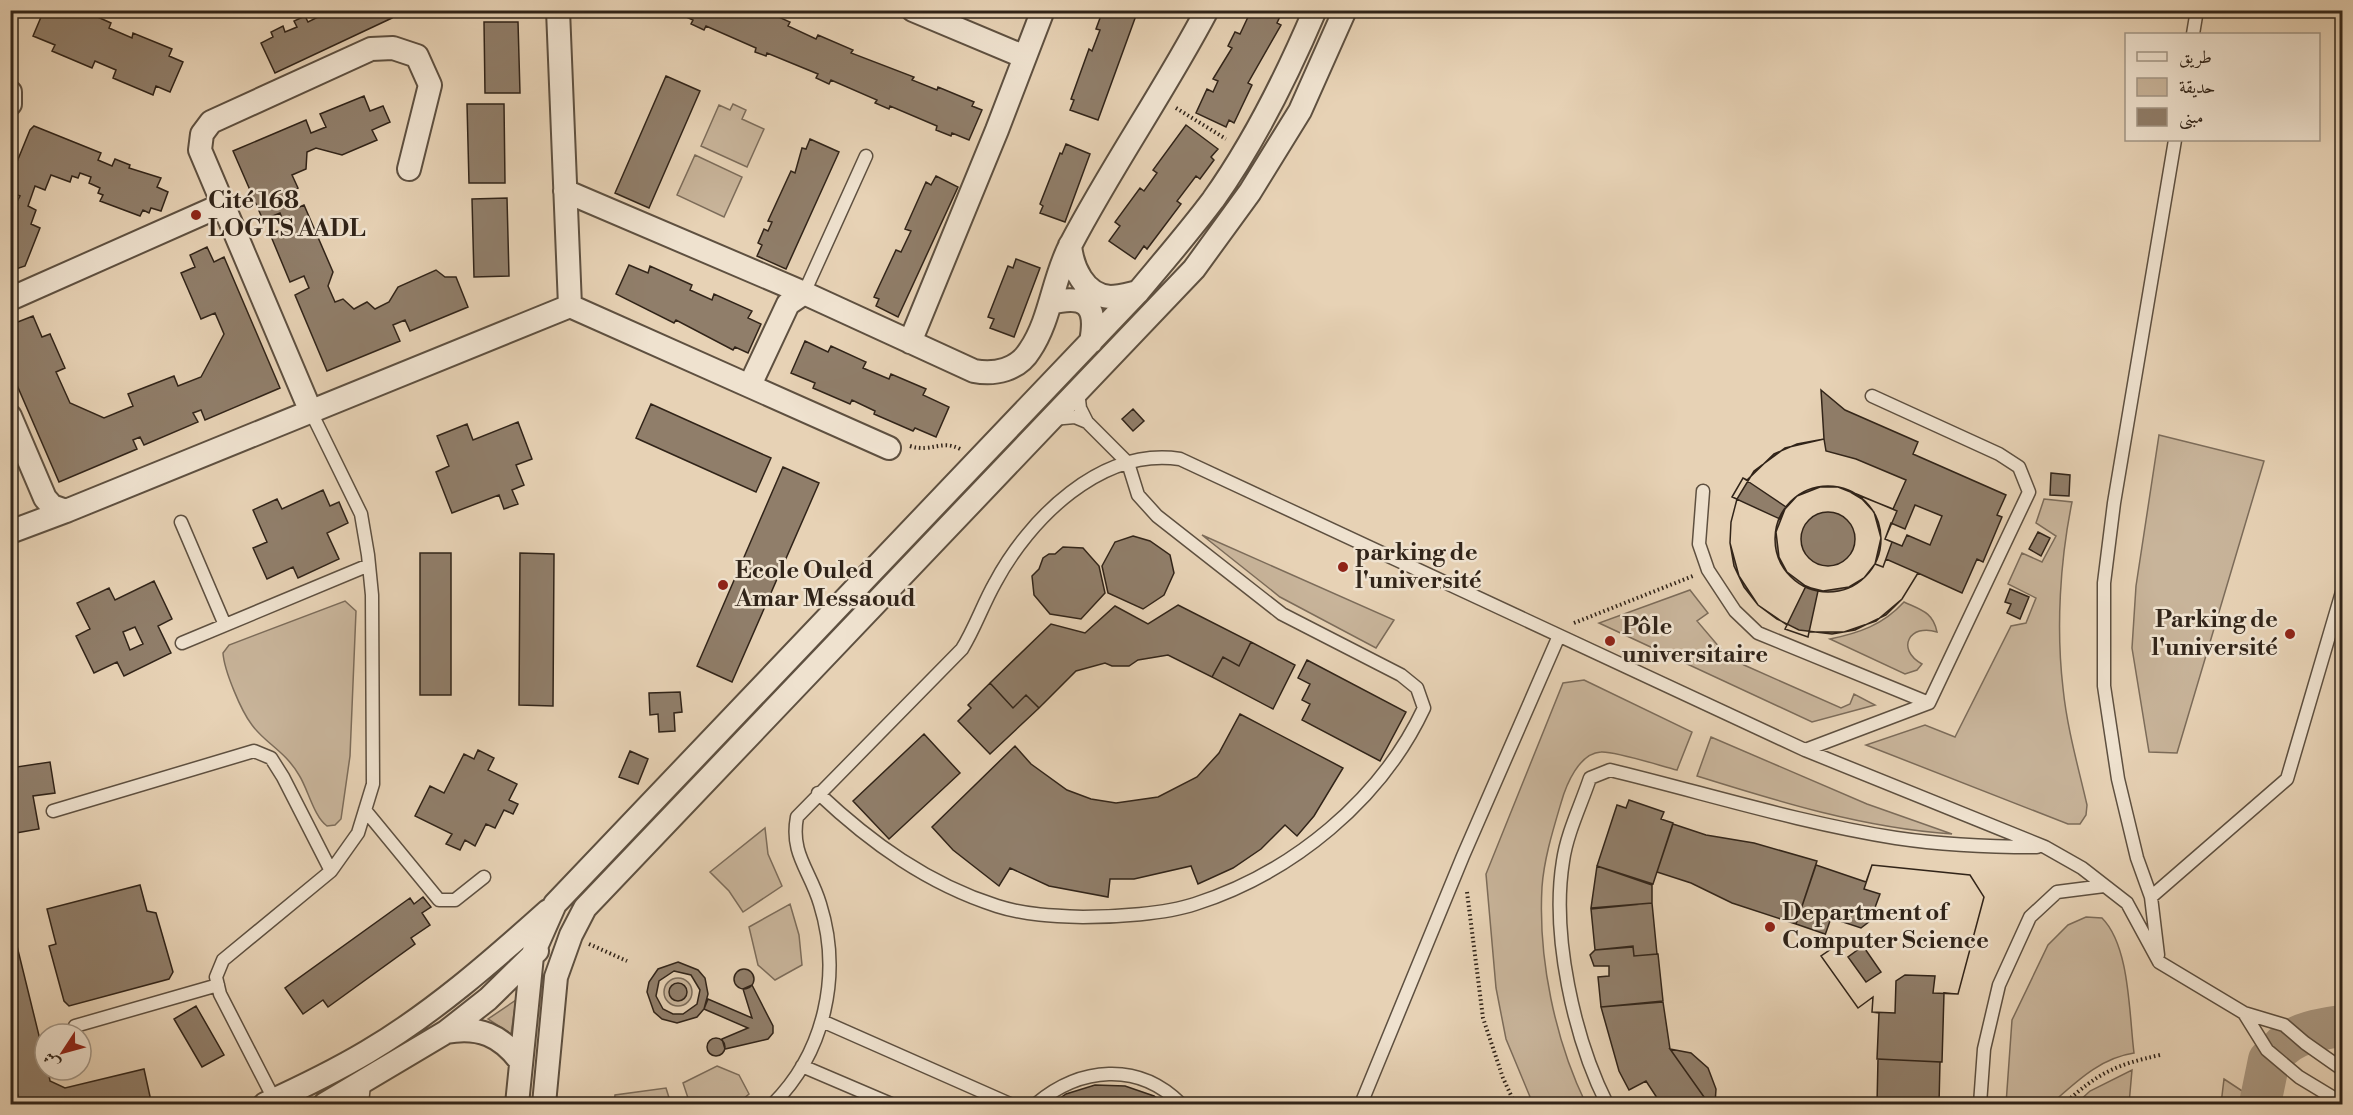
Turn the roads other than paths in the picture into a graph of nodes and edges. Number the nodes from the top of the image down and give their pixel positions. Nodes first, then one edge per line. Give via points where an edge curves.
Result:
1 (558, 10) edge
2 (913, 10) edge
3 (1043, 10) edge
4 (1207, 10) edge
5 (1315, 10) edge
6 (1345, 10) edge
7 (2197, 10) edge
8 (2193, 33) edge
9 (1025, 57) junction
10 (10, 92) edge
11 (10, 104) edge
12 (2175, 141) edge
13 (866, 156) dead end
14 (410, 169) dead end
15 (565, 191) junction
16 (224, 204) junction
17 (1070, 246) junction
18 (1078, 290) junction
19 (1138, 292) junction
20 (804, 293) junction
21 (10, 299) edge
22 (1050, 303) junction
23 (570, 306) junction
24 (910, 342) junction
25 (1091, 342) junction
26 (750, 385) junction
27 (1077, 391) junction
28 (1872, 396) dead end
29 (311, 412) junction
30 (10, 416) edge
31 (1051, 419) junction
32 (1087, 422) junction
33 (889, 448) road end
34 (1128, 463) junction
35 (1703, 491) dead end
36 (45, 498) junction
37 (66, 511) junction
38 (181, 522) dead end
39 (15, 531) edge
40 (369, 566) junction
41 (2343, 592) edge
42 (225, 625) junction
43 (1553, 635) junction
44 (182, 643) dead end
45 (1929, 702) junction
46 (1805, 750) junction
47 (818, 793) junction
48 (365, 810) junction
49 (53, 811) dead end
50 (2045, 847) junction
51 (332, 872) junction
52 (484, 877) dead end
53 (2104, 886) junction
54 (2151, 897) junction
55 (555, 904) junction
56 (585, 908) junction
57 (532, 956) junction
58 (2159, 962) junction
59 (488, 964) junction
60 (556, 977) junction
61 (218, 985) junction
62 (2244, 1013) junction
63 (822, 1021) junction
64 (89, 1022) edge
65 (446, 1032) junction
66 (521, 1062) junction
67 (802, 1066) junction
68 (2343, 1068) edge
69 (363, 1094) edge
70 (272, 1103) edge
71 (2343, 1103) edge
72 (325, 1104) edge
73 (517, 1104) edge
74 (544, 1104) edge
75 (773, 1104) edge
76 (891, 1104) edge
77 (1010, 1104) edge
78 (1036, 1104) edge
79 (1181, 1104) edge
80 (1361, 1104) edge
81 (1607, 1104) edge
82 (1980, 1104) edge

1 - 15 street
2 - 9 street
3 - 9 street
4 - 17 street
5 - 19 street via 1272,105 1244,151 1213,199
6 - 27 street via 1300,111 1250,192 1194,269
7 - 8 lane
9 - 24 street
10 - 11 street
12 - 54 lane via 2104,583 2104,686 2118,779
13 - 20 lane
14 - 16 street via 430,85 417,56 393,48 371,49 211,122 202,134 200,150
15 - 20 street
15 - 23 street
16 - 21 street
16 - 29 street
17 - 18 street
17 - 18 street via 1071,260 1084,284
18 - 19 street via 1110,297
18 - 22 street
18 - 22 street via 1068,298
18 - 25 street via 1090,309 1094,327
19 - 25 street
20 - 24 street
20 - 26 street via 788,304
22 - 24 street via 1030,351 1016,365 1004,370 974,371
23 - 26 street
23 - 29 street
25 - 55 street
26 - 33 street
27 - 31 street
27 - 32 lane
28 - 45 lane via 1999,454 2019,467 2029,492
29 - 37 street
29 - 40 lane via 361,514
30 - 36 street
31 - 32 lane via 1075,417
31 - 56 street
32 - 34 lane
34 - 43 lane via 1160,456 1180,459
34 - 47 lane via 1062,498 1035,525 995,582 962,649
34 - 47 lane via 1138,495 1157,516 1237,580 1282,614 1401,675 1418,688 1424,708 1414,731 1382,778 1323,836 1244,884 1194,905 1112,917 1044,916 998,907 959,892 927,878 891,854 856,829
35 - 45 lane via 1699,544 1708,570 1735,611 1758,633
36 - 37 street via 52,506
36 - 39 street via 41,510
37 - 39 street
38 - 42 lane
40 - 42 lane
40 - 48 lane via 373,784
41 - 54 lane via 2287,779
42 - 44 lane
43 - 46 lane
43 - 80 lane
45 - 46 lane
46 - 50 lane
47 - 63 lane via 797,817 793,837 820,904 831,961 827,1008
48 - 51 lane via 358,833
48 - 52 lane via 439,900 455,900
49 - 51 lane via 254,751 270,758 283,777
50 - 53 lane
50 - 81 lane via 1976,847 1896,838 1814,822 1610,770 1590,778 1563,860 1562,942 1580,1033 1593,1076
51 - 61 lane via 223,960 216,978
53 - 58 lane via 2127,903
53 - 82 lane via 2057,892 2030,917 1999,986 1984,1049
54 - 58 lane
55 - 57 street
55 - 59 street
56 - 57 street
56 - 60 street via 570,935
57 - 59 street via 517,955
57 - 60 street via 545,963
57 - 65 street via 488,999
57 - 66 street
58 - 62 lane
59 - 70 street via 440,1003 368,1052
60 - 74 street
61 - 64 lane
61 - 70 lane
62 - 68 lane via 2284,1025
62 - 71 lane via 2267,1050 2299,1077
63 - 67 lane
63 - 77 lane
65 - 66 street via 463,1029 489,1034 511,1048
65 - 69 street
66 - 73 street
67 - 75 lane via 790,1087
67 - 76 lane
69 - 72 street
78 - 79 lane via 1054,1089 1083,1076 1113,1073 1144,1079

